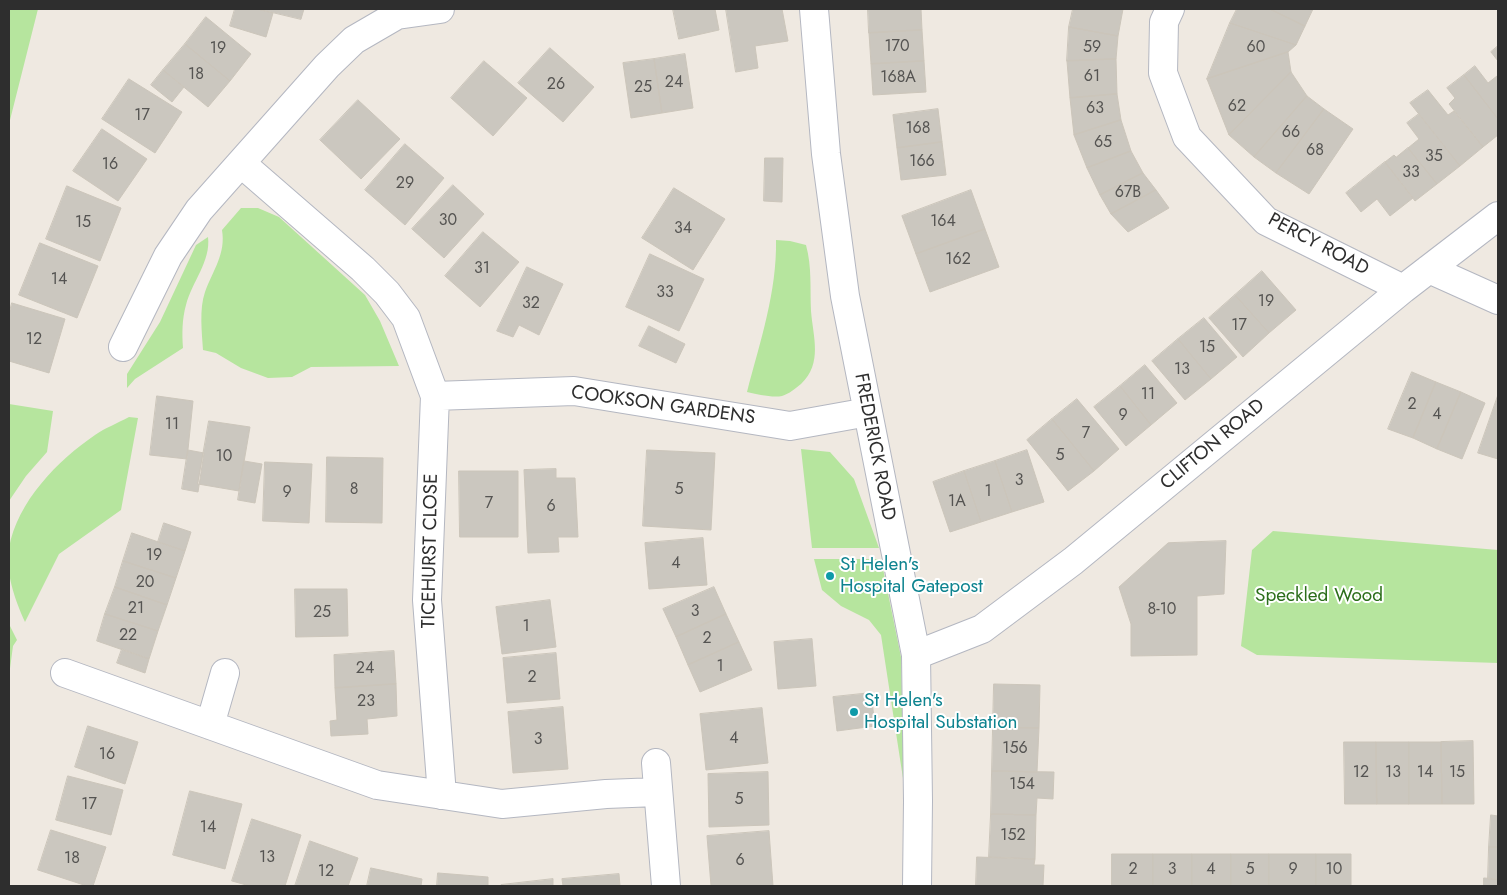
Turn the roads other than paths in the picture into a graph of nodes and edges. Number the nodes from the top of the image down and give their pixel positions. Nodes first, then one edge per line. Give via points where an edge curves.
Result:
1 (440, 9) edge
2 (814, 9) edge
3 (1170, 9) edge
4 (396, 12) edge
5 (242, 164) junction
6 (1498, 216) edge
7 (1429, 269) junction
8 (1403, 289) junction
9 (1498, 300) edge
10 (123, 347) dead end
11 (435, 396) junction
12 (868, 412) junction
13 (916, 655) junction
14 (65, 672) dead end
15 (225, 672) dead end
16 (210, 725) junction
17 (656, 763) dead end
18 (657, 792) junction
19 (442, 796) junction
20 (666, 886) edge
21 (917, 886) edge

1 - 4 street
2 - 12 street, FREDERICK ROAD via 826,154 845,296
3 - 8 street, PERCY ROAD via 1164,22 1163,73 1186,137 1266,221
4 - 5 street via 354,40
5 - 10 street via 199,210 168,256
5 - 11 street via 387,293 406,318
6 - 7 street, CLIFTON ROAD
7 - 8 street, CLIFTON ROAD
7 - 9 street
8 - 13 street, CLIFTON ROAD via 1073,561 982,629
11 - 12 street, COOKSON GARDENS via 574,391 790,426
11 - 19 street, TICEHURST CLOSE via 427,600
12 - 13 street, FREDERICK ROAD
13 - 21 street, FREDERICK ROAD
14 - 16 street
15 - 16 street
16 - 19 street via 377,785
17 - 18 street
18 - 19 street via 502,804
18 - 20 street

